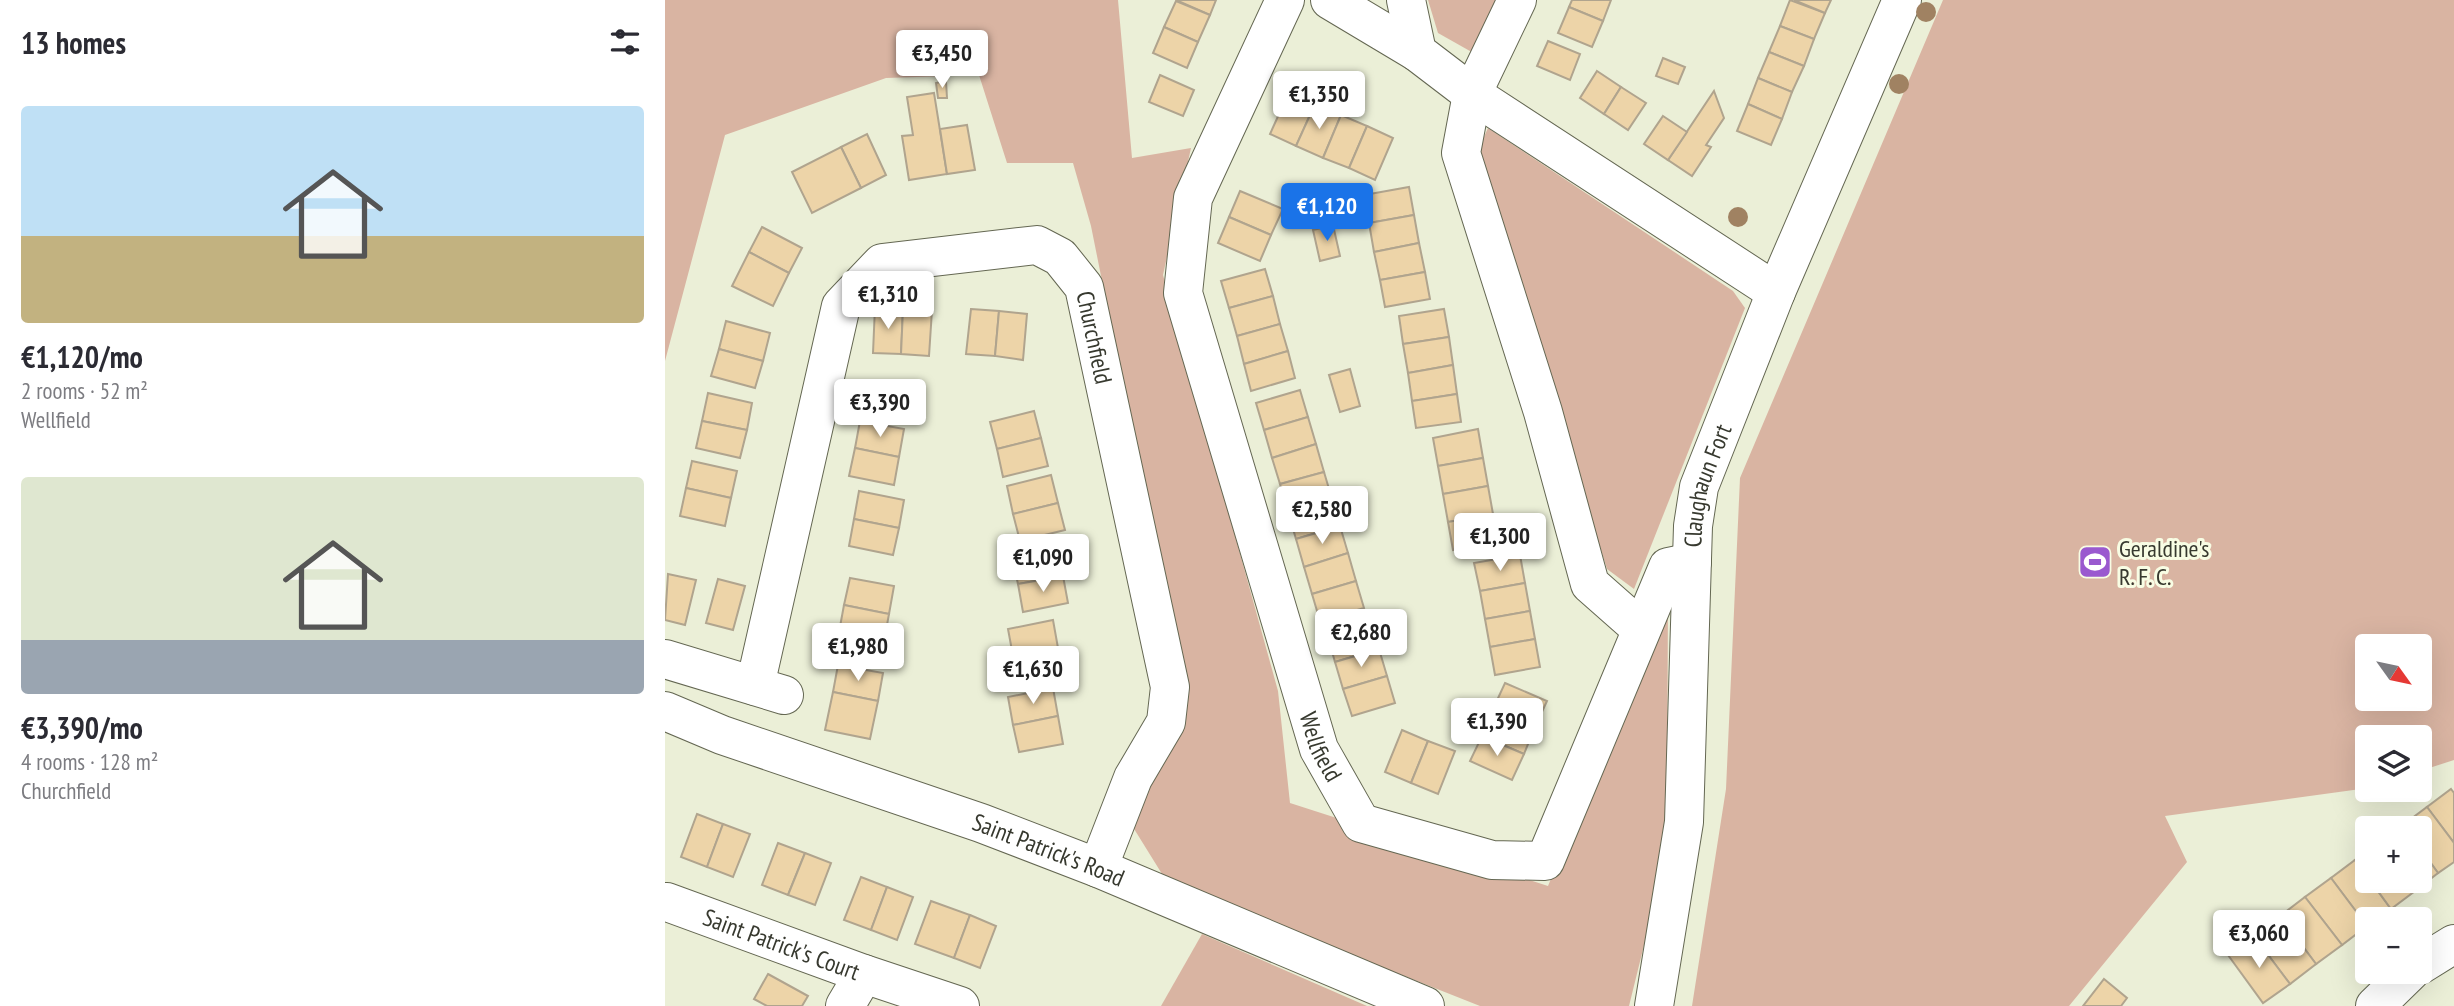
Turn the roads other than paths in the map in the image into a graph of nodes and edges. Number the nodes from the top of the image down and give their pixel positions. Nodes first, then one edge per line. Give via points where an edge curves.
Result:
1 (1285, 0) edge
2 (1330, 0) edge
3 (1406, 0) edge
4 (1517, 0) edge
5 (1902, 0) edge
6 (1417, 52) junction
7 (1472, 94) junction
8 (1776, 292) junction
9 (1692, 562) junction
10 (1641, 629) junction
11 (665, 659) edge
12 (669, 724) edge
13 (1098, 868) junction
14 (667, 902) dead end
15 (2454, 944) edge
16 (2432, 958) edge
17 (2398, 984) edge
18 (855, 990) edge
19 (960, 1006) edge
20 (1425, 1006) edge
21 (1654, 1006) edge
22 (2375, 1006) edge

1 - 10 street, Wellfield via 1193,198 1183,293 1319,749 1361,823 1492,860 1545,861
2 - 6 street
3 - 6 street
4 - 7 street
5 - 8 street, Claughaun Fort
6 - 7 street
7 - 8 street
7 - 10 street via 1461,153 1543,412 1590,584
8 - 9 street, Claughaun Fort via 1699,487
9 - 10 street, Wellfield via 1668,567
9 - 21 street, Claughaun Fort via 1684,822
11 - 13 street, Churchfield via 769,691 841,306 882,263 1037,245 1061,257 1084,287 1170,687 1165,722 1133,778
12 - 13 street, Saint Patrick's Road via 722,735
13 - 20 street, Saint Patrick's Road
14 - 18 street, Saint Patrick's Court
15 - 16 street
17 - 22 street
18 - 19 street, Saint Patrick's Court

